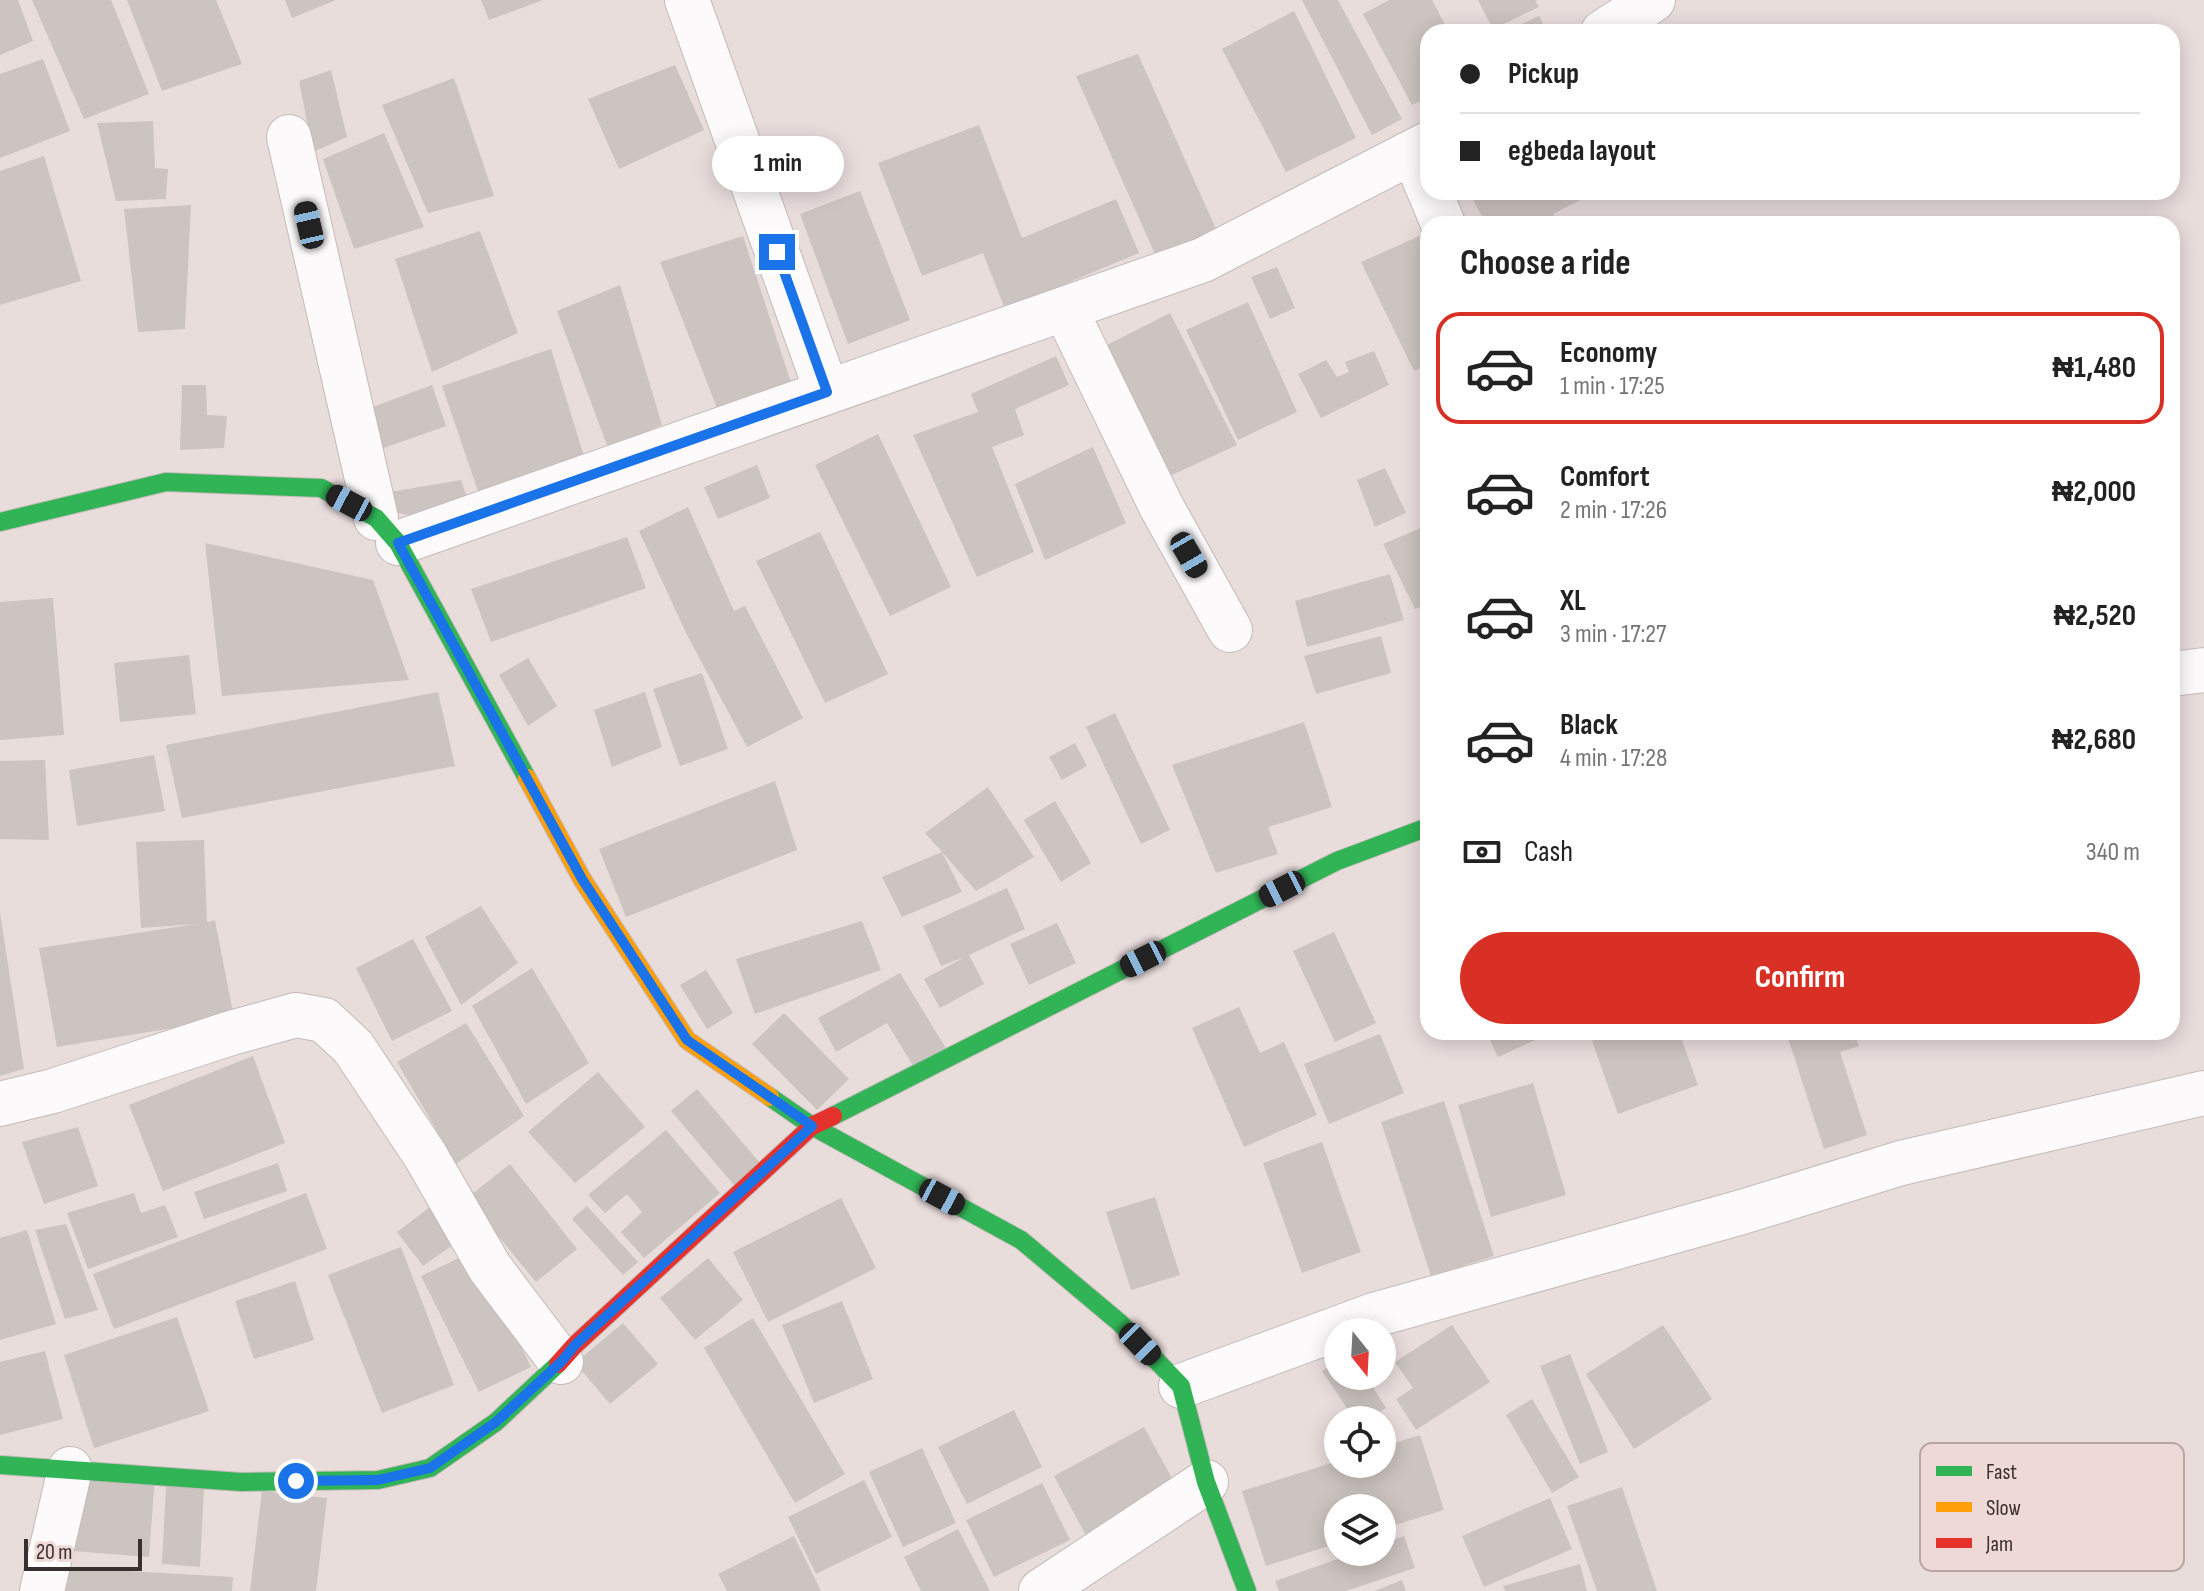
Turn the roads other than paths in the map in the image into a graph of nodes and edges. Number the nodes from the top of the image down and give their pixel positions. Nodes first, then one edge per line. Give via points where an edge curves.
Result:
1 (687, 0) edge
2 (1653, 0) edge
3 (1616, 24) edge
4 (289, 137) dead end
5 (1420, 171) edge
6 (1065, 309) junction
7 (827, 392) junction
8 (2, 515) edge
9 (387, 530) junction
10 (1230, 630) dead end
11 (2204, 670) edge
12 (2180, 673) edge
13 (1420, 830) edge
14 (2204, 1093) edge
15 (0, 1104) edge
16 (812, 1126) junction
17 (561, 1362) junction
18 (1181, 1386) junction
19 (0, 1465) edge
20 (70, 1469) junction
21 (1206, 1482) junction
22 (42, 1591) edge
23 (1041, 1591) edge
24 (1247, 1591) edge

1 - 7 street
2 - 3 street
4 - 9 street
5 - 6 street via 1203,260
6 - 7 street
6 - 10 street via 1161,506
7 - 9 street
8 - 9 street via 166,482 321,488
9 - 16 street via 582,879 687,1040
11 - 12 street
13 - 16 street via 1337,861
14 - 18 street via 1901,1163 1374,1315
15 - 17 street via 296,1015 324,1020 353,1047 425,1155 490,1268
16 - 17 street
16 - 18 street via 1021,1240 1120,1323
17 - 20 street via 496,1422 430,1468 378,1480 241,1482
18 - 21 street
19 - 20 street
20 - 22 street
21 - 23 street
21 - 24 street

